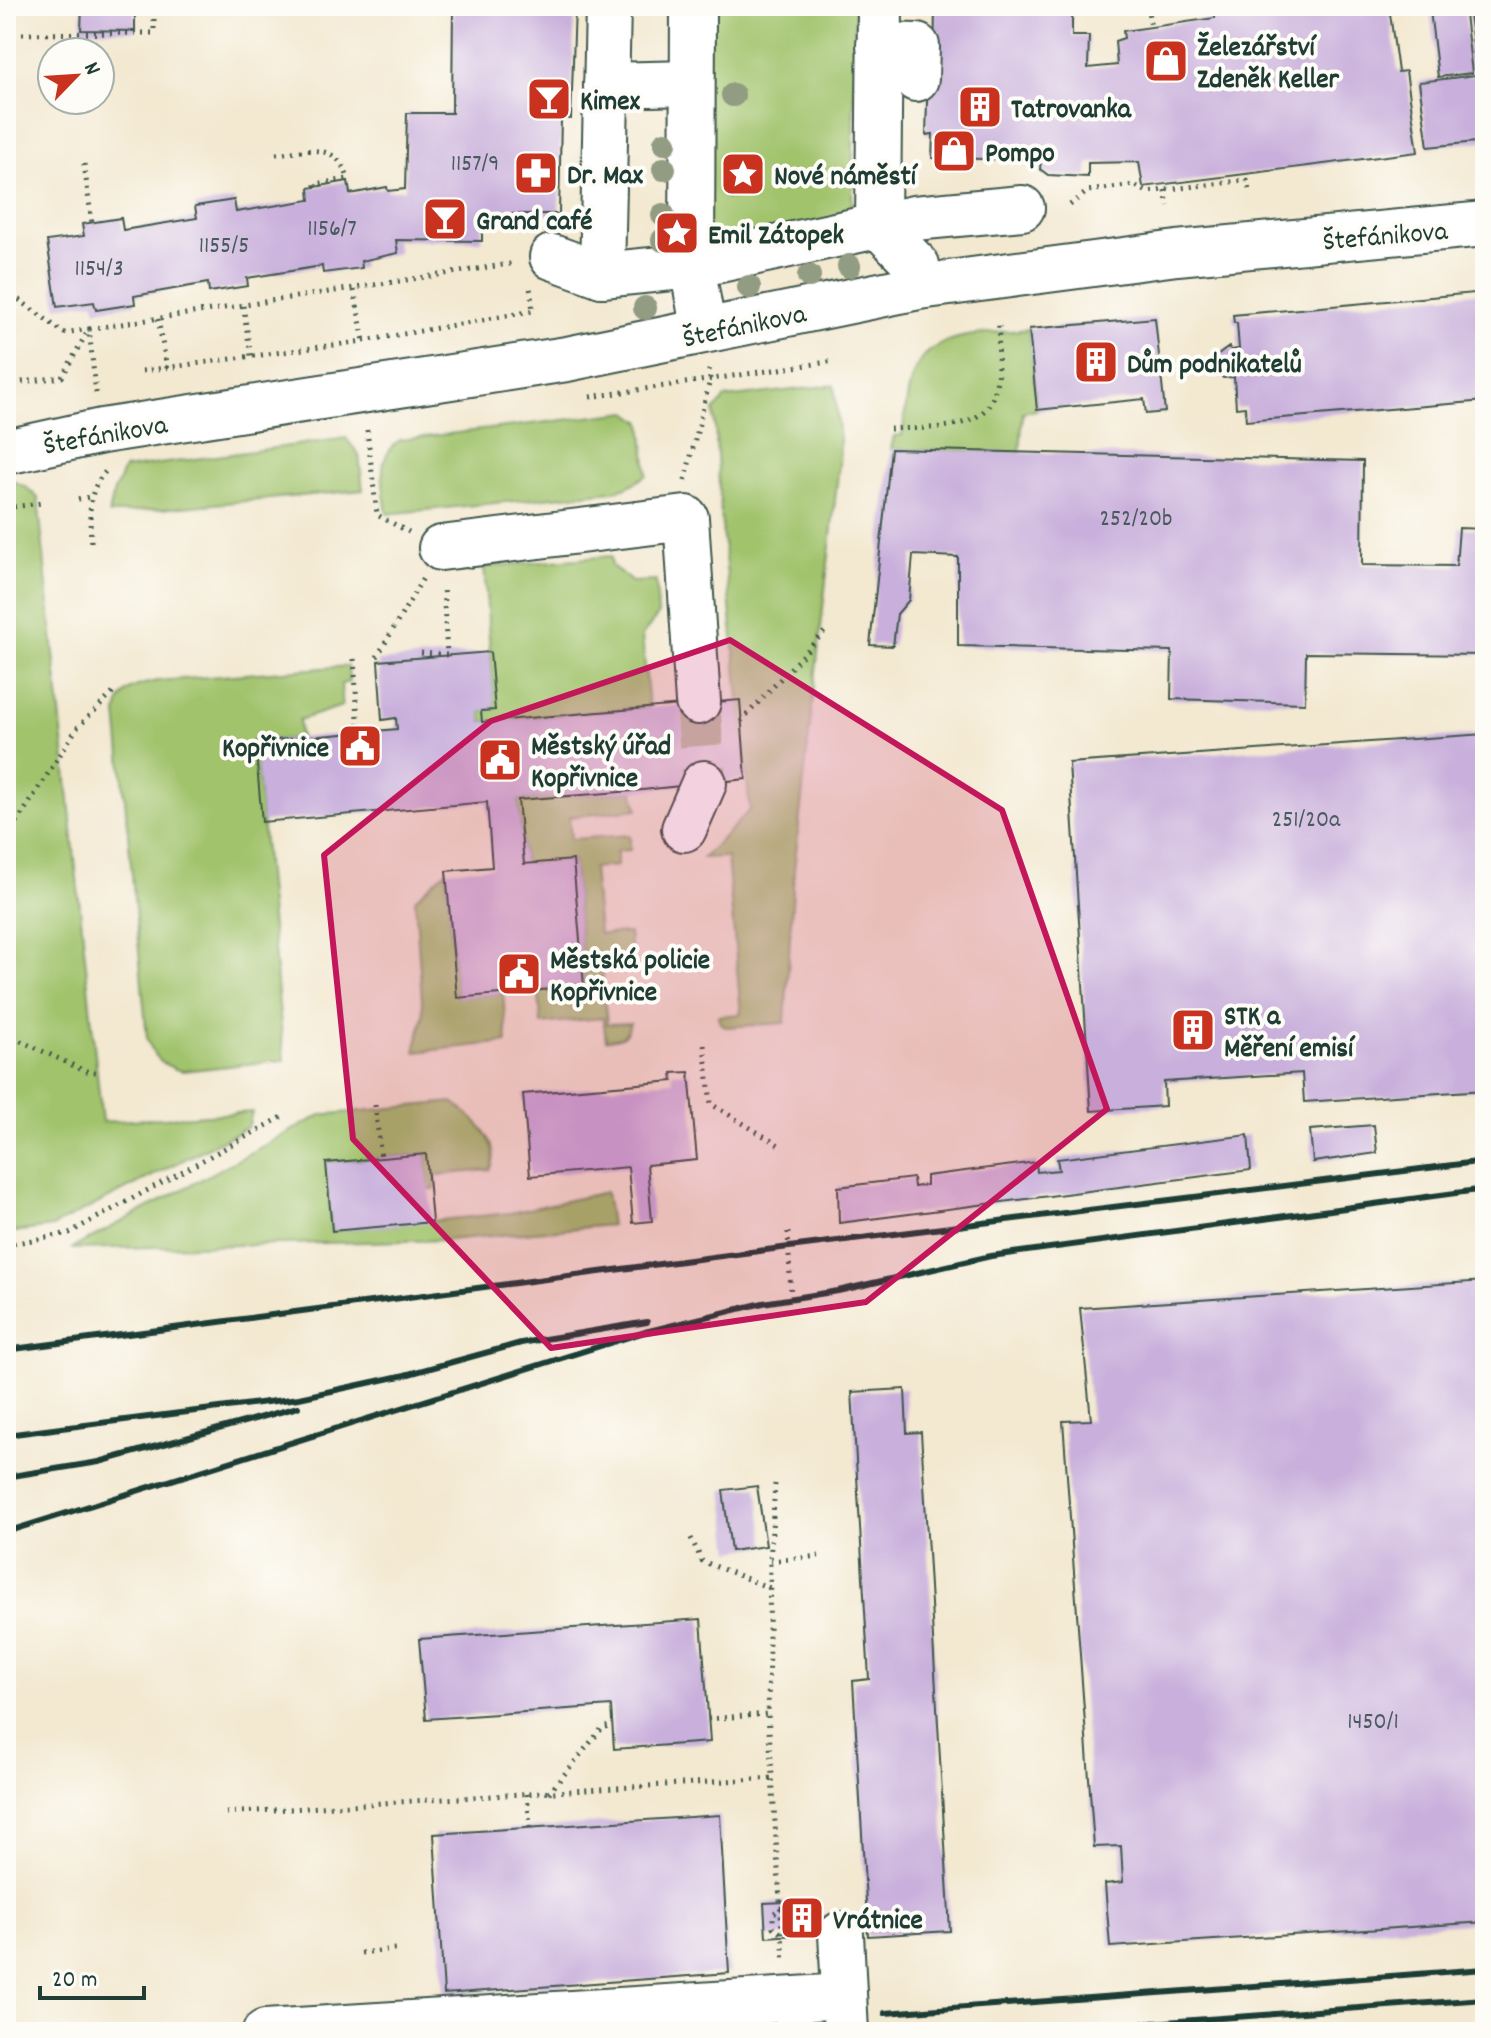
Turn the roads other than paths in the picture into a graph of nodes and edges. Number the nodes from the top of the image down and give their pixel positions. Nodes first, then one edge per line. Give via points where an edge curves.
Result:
1 (608, 6) edge
2 (693, 6) edge
3 (879, 25) edge
4 (916, 79) dead end
5 (692, 83) junction
6 (606, 85) junction
7 (1022, 208) dead end
8 (902, 212) junction
9 (1485, 224) edge
10 (540, 259) road end
11 (692, 266) junction
12 (602, 275) junction
13 (700, 310) dead end
14 (6, 452) edge
15 (441, 548) road end
16 (698, 702) tunnel mouth
17 (704, 783) tunnel mouth
18 (684, 829) dead end
19 (841, 1934) dead end
20 (845, 2014) edge
21 (265, 2032) edge

1 - 6 street
2 - 5 street
3 - 4 street via 917,46
3 - 8 street
5 - 6 street
5 - 11 street
6 - 12 street
7 - 8 street
8 - 11 street
9 - 14 street, Štefánikova via 1177,253 919,287 567,359 102,431
10 - 12 street
11 - 12 street
11 - 13 street
15 - 16 street via 686,518
17 - 18 street
19 - 20 street
20 - 21 street

